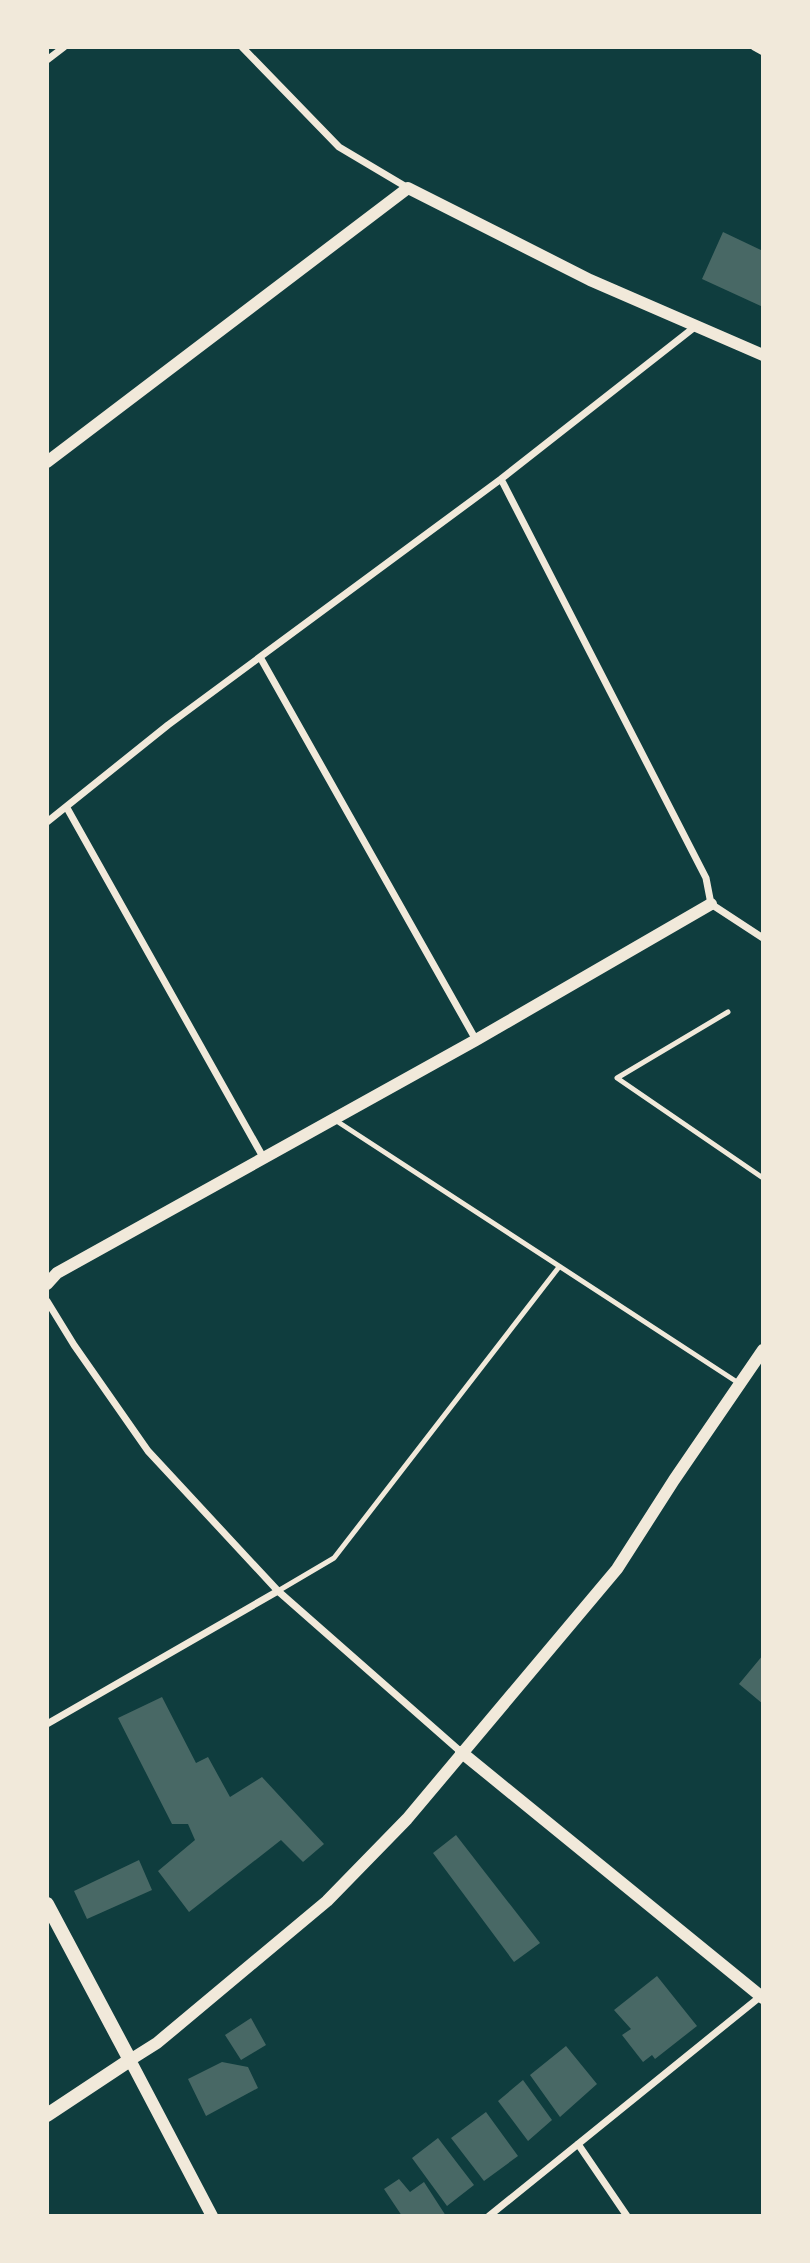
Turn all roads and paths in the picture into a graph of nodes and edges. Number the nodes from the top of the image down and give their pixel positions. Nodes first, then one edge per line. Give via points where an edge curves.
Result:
1 (64, 47) edge
2 (242, 47) edge
3 (754, 47) edge
4 (763, 51) edge
5 (47, 60) edge
6 (408, 188) junction
7 (696, 325) junction
8 (763, 355) edge
9 (47, 462) edge
10 (501, 479) junction
11 (260, 656) junction
12 (66, 808) junction
13 (47, 822) edge
14 (711, 905) junction
15 (763, 938) edge
16 (727, 1012) dead end
17 (476, 1040) junction
18 (332, 1119) junction
19 (263, 1157) junction
20 (763, 1178) edge
21 (559, 1267) junction
22 (47, 1284) edge
23 (47, 1301) edge
24 (763, 1350) edge
25 (740, 1384) junction
26 (278, 1591) junction
27 (47, 1724) edge
28 (461, 1752) junction
29 (47, 1904) edge
30 (762, 1996) edge
31 (130, 2060) junction
32 (47, 2115) edge
33 (578, 2144) junction
34 (212, 2216) edge
35 (489, 2216) edge
36 (627, 2216) edge

1 - 5 street
2 - 6 street via 339,147
3 - 4 street
6 - 7 street via 590,280
6 - 9 street
7 - 8 street
7 - 10 street
10 - 11 street
10 - 14 street via 706,878
11 - 12 street
11 - 17 street
12 - 13 street
12 - 19 street
14 - 15 street
14 - 17 street
16 - 20 lane via 617,1078
17 - 18 street
18 - 19 street
18 - 21 lane
19 - 22 street via 57,1273
21 - 25 lane
21 - 26 lane via 334,1558
23 - 26 street via 148,1451
24 - 25 street
25 - 28 street via 617,1569
26 - 27 street
26 - 28 street
28 - 30 street
28 - 31 street via 407,1819 327,1902 157,2043
29 - 31 main road
30 - 33 street
31 - 32 main road
31 - 34 street
33 - 35 street
33 - 36 street

